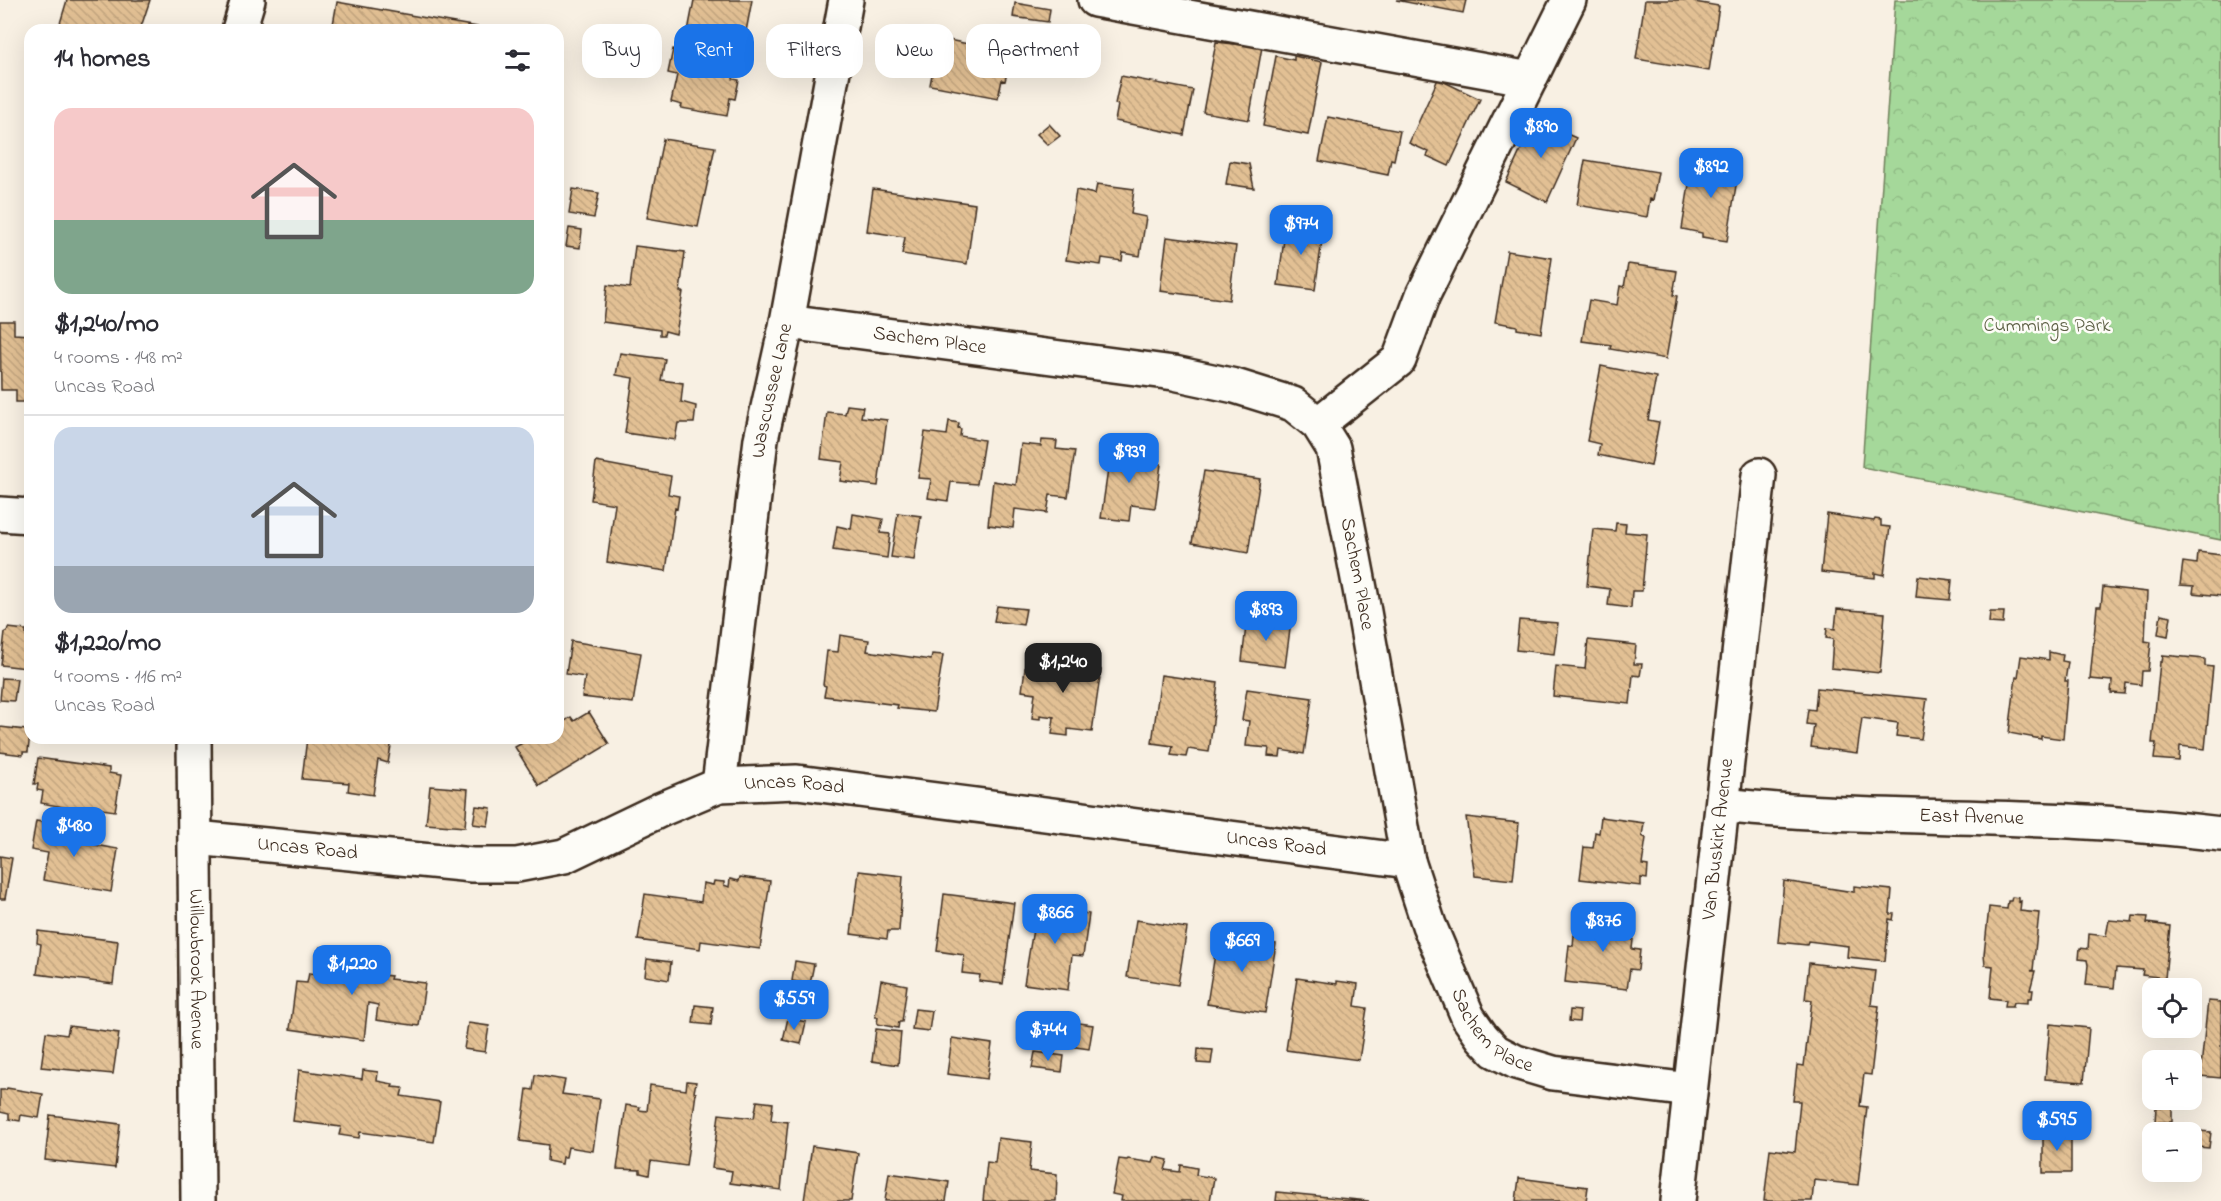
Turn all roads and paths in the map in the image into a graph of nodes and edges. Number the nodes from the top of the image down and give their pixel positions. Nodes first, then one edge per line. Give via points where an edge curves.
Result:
1 (248, 0) edge
2 (846, 0) edge
3 (1095, 0) edge
4 (1569, 0) edge
5 (241, 24) edge
6 (1530, 79) junction
7 (787, 322) junction
8 (1318, 424) junction
9 (1759, 475) dead end
10 (0, 514) edge
11 (24, 516) edge
12 (194, 744) edge
13 (719, 785) junction
14 (1723, 805) junction
15 (2221, 834) edge
16 (196, 838) junction
17 (1408, 861) junction
18 (1690, 1089) junction
19 (198, 1201) edge
20 (1678, 1201) edge

1 - 5 street
2 - 7 street, Wascussee Lane
3 - 6 street
4 - 6 street
6 - 8 street via 1423,295 1399,360
7 - 8 street, Sachem Place via 1174,374 1236,386 1293,404
7 - 13 street, Wascussee Lane via 762,439
8 - 17 street, Sachem Place via 1333,448
9 - 14 street, Van Buskirk Avenue
10 - 11 street
12 - 16 street, Willowbrook Avenue
13 - 16 street, Uncas Road via 564,856 518,865 472,865
13 - 17 street, Uncas Road via 798,782
14 - 15 street, East Avenue via 1780,812 2144,825
14 - 18 street, Van Buskirk Avenue
16 - 19 street, Willowbrook Avenue
17 - 18 street, Sachem Place via 1429,925 1468,1017 1495,1051 1553,1073
18 - 20 street, Van Buskirk Avenue

